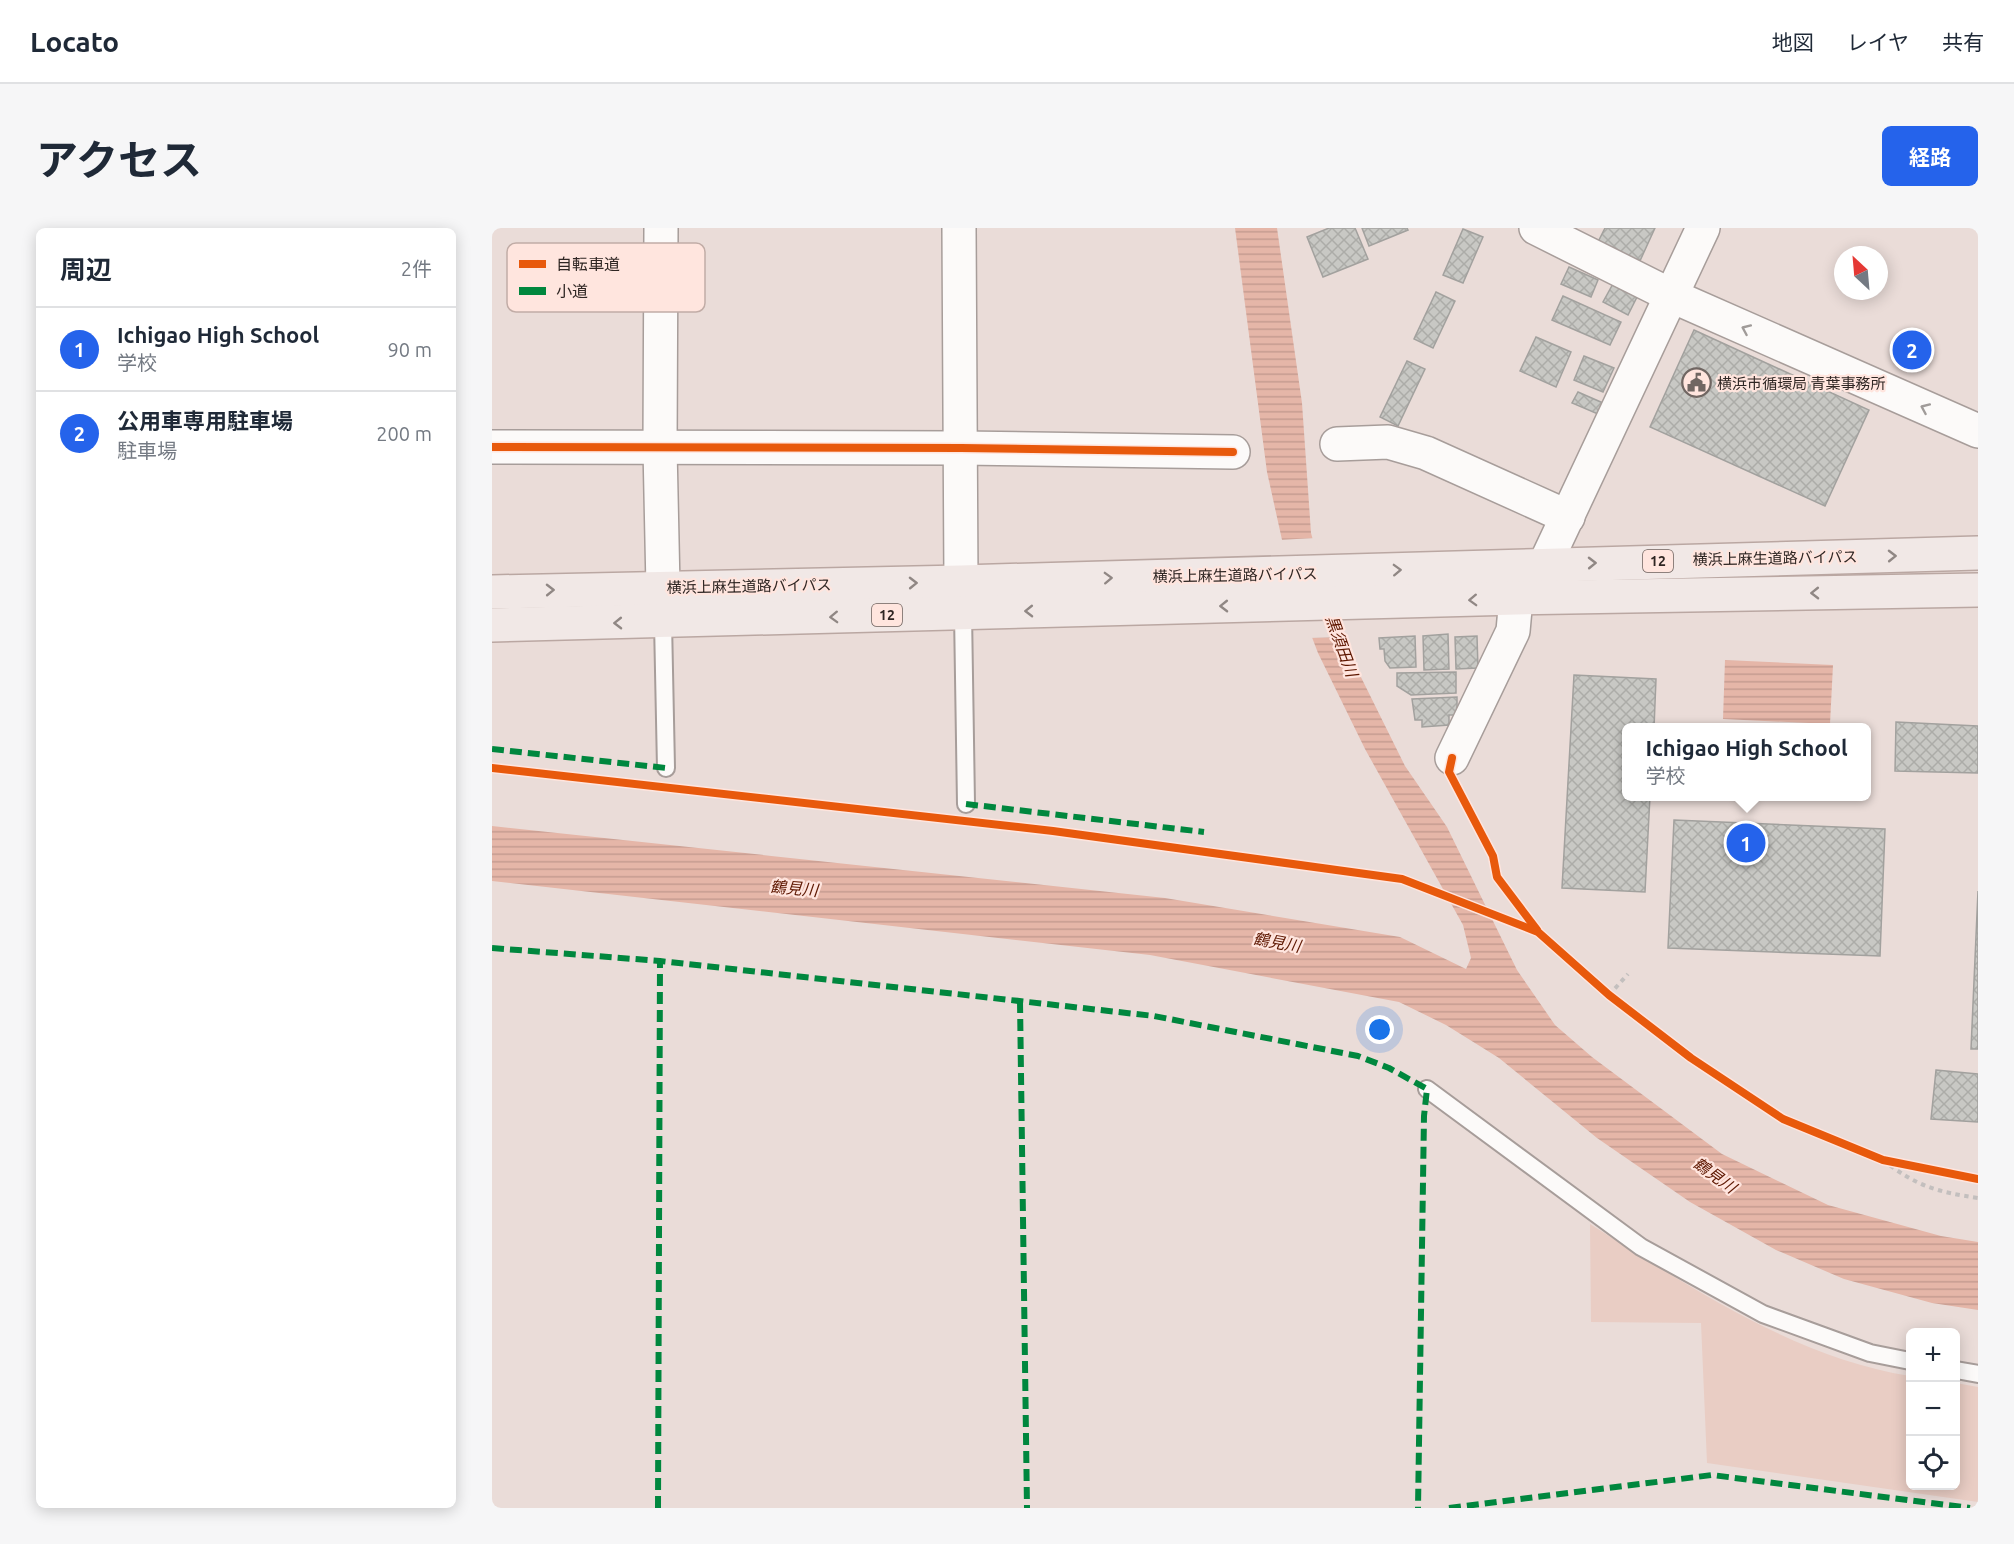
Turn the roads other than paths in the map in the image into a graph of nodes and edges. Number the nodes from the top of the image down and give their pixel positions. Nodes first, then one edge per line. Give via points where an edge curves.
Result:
1 (661, 228) edge
2 (958, 228) edge
3 (1536, 228) edge
4 (1703, 228) edge
5 (661, 243) edge
6 (1672, 296) junction
7 (661, 312) edge
8 (1978, 431) edge
9 (1337, 444) dead end
10 (492, 447) edge
11 (660, 448) junction
12 (961, 448) junction
13 (1233, 452) dead end
14 (1568, 517) junction
15 (1978, 553) edge
16 (1545, 564) junction
17 (663, 587) junction
18 (1978, 590) edge
19 (492, 592) edge
20 (962, 597) junction
21 (1516, 598) junction
22 (663, 622) junction
23 (492, 625) edge
24 (1452, 758) dead end
25 (666, 768) dead end
26 (966, 804) dead end
27 (1427, 1089) dead end
28 (1906, 1360) edge
29 (1960, 1371) edge
30 (1978, 1374) edge

1 - 5 street
2 - 12 street
3 - 6 street
4 - 6 street
8 -> 6 street
6 - 14 street
7 - 11 street
9 - 14 street via 1388,442 1426,453
10 - 11 street
11 - 12 street
11 - 17 street
12 - 13 street
12 - 20 street
14 - 16 street
16 -> 15 main road, 横浜上麻生道路バイパス / 12
20 -> 16 main road, 横浜上麻生道路バイパス / 12 via 1273,574
19 -> 17 main road, 横浜上麻生道路バイパス / 12
17 -> 20 main road, 横浜上麻生道路バイパス / 12
18 -> 21 main road, 横浜上麻生道路バイパス / 12
21 -> 20 main road, 横浜上麻生道路バイパス / 12 via 1283,605
20 -> 22 main road, 横浜上麻生道路バイパス / 12
20 - 26 lane
21 - 24 street via 1513,631
22 -> 23 main road, 横浜上麻生道路バイパス / 12
22 - 25 lane
27 - 28 lane via 1641,1247 1763,1314 1870,1353
29 - 30 lane

